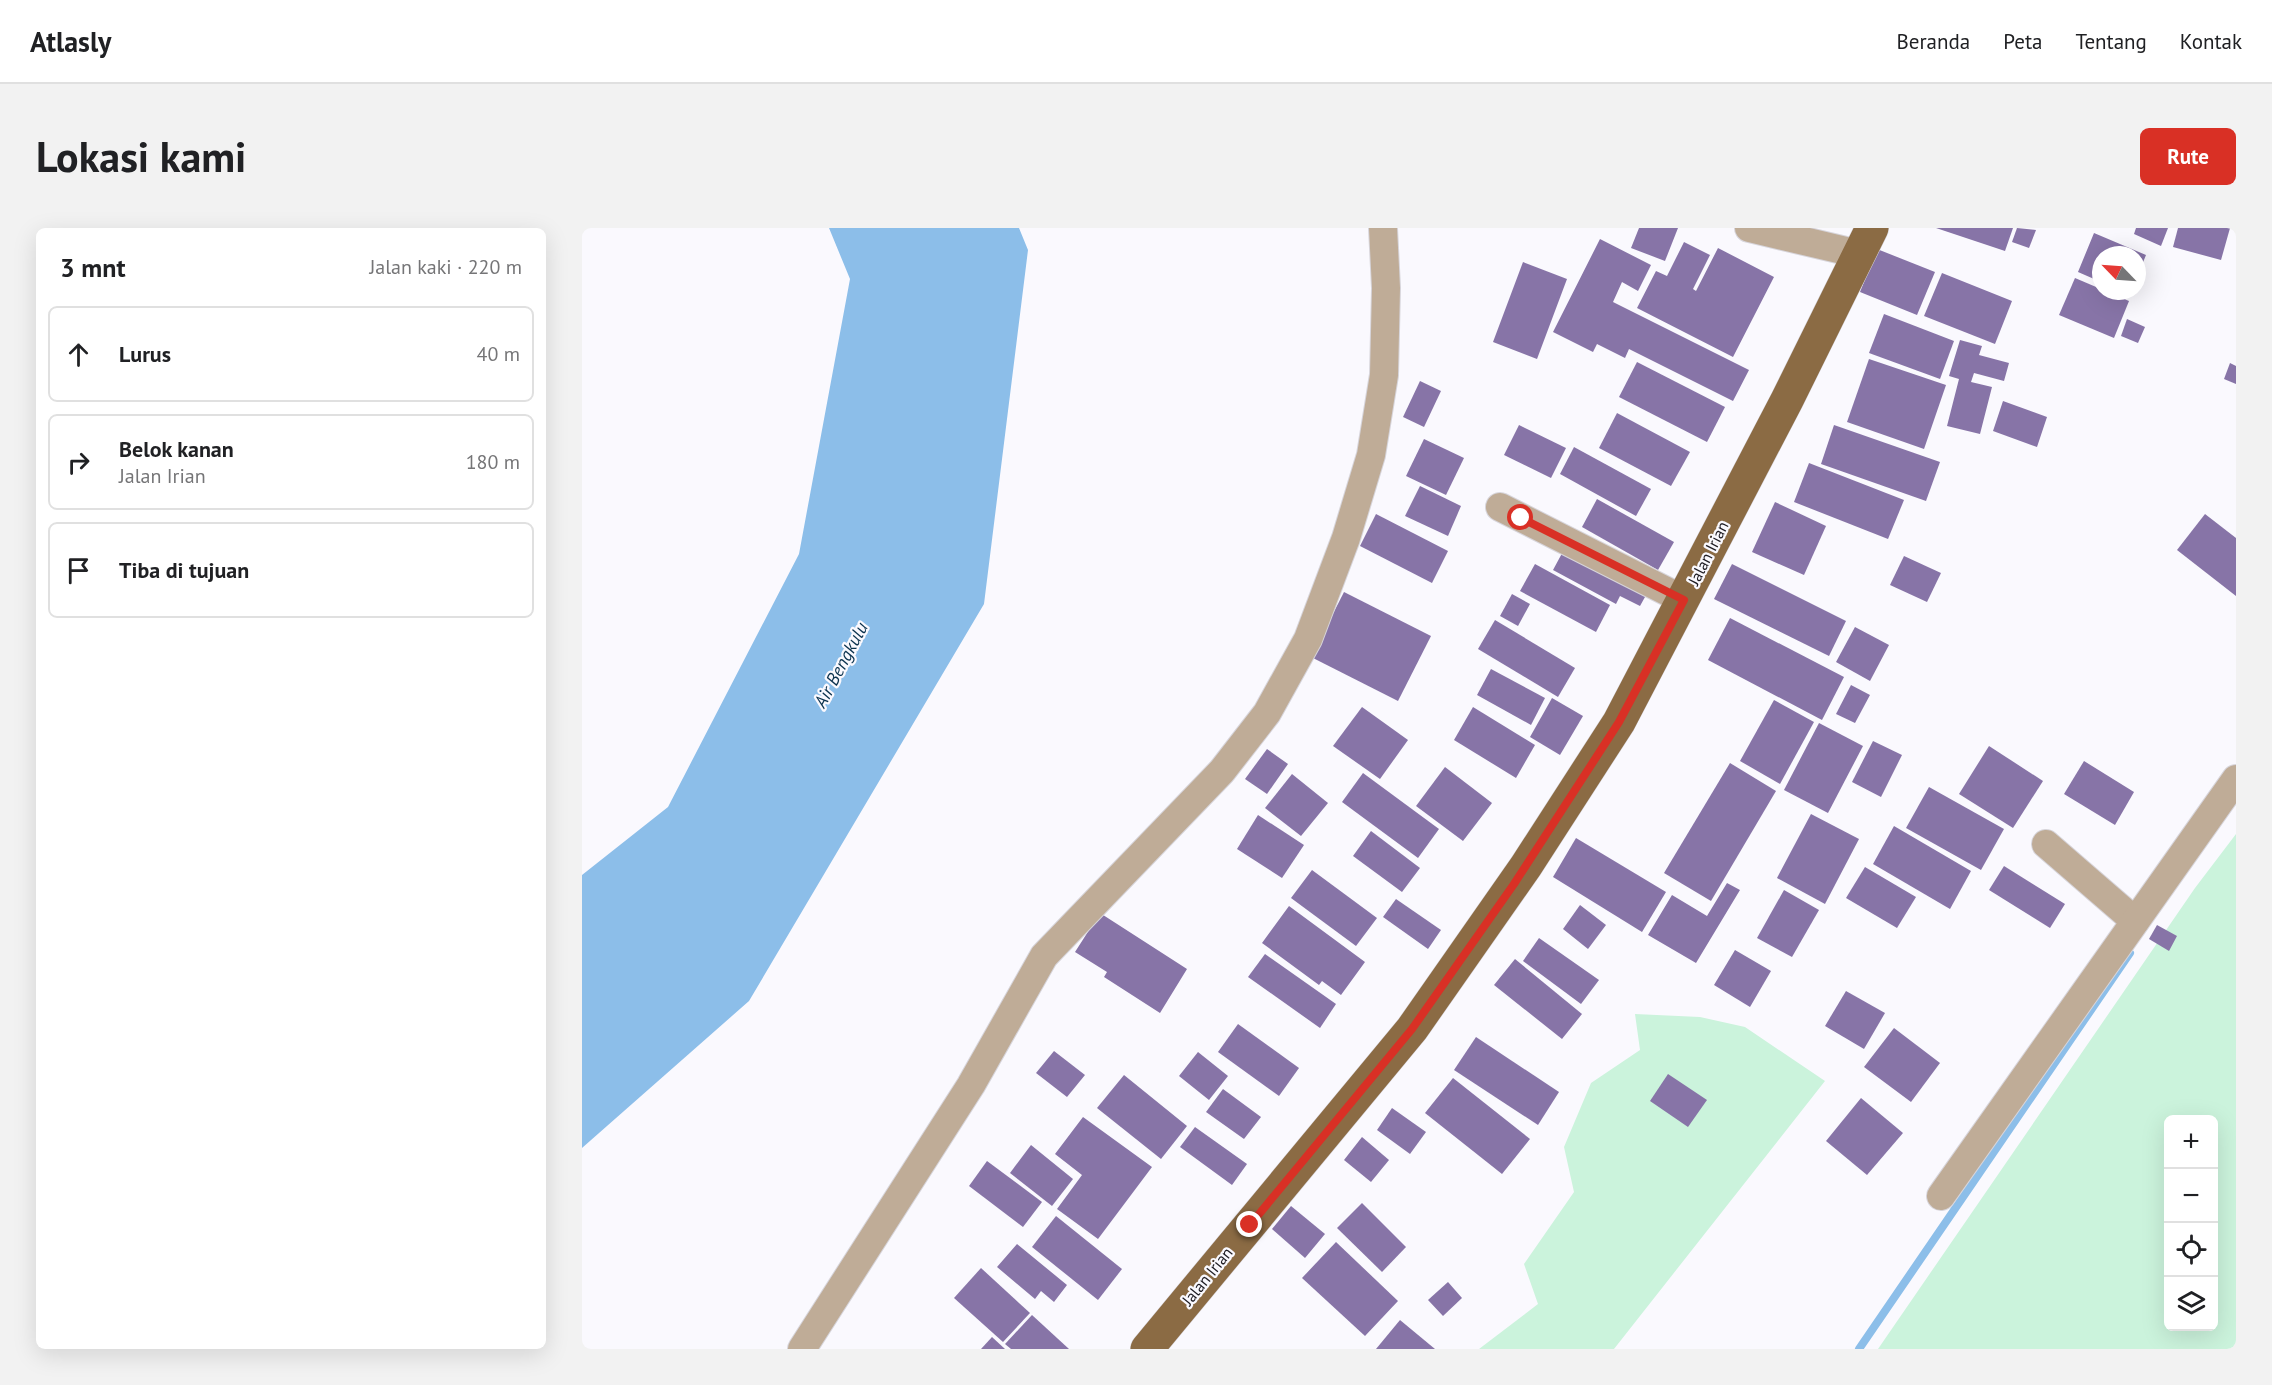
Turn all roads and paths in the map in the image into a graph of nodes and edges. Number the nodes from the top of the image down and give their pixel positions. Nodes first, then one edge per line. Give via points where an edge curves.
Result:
1 (1383, 228) edge
2 (1749, 228) edge
3 (1865, 241) edge
4 (1500, 507) dead end
5 (1684, 600) junction
6 (2236, 779) edge
7 (2046, 844) dead end
8 (2135, 921) junction
9 (1941, 1196) dead end
10 (802, 1349) edge
11 (1147, 1349) edge

1 - 10 street via 1384,375 1371,455 1346,538 1308,639 1267,713 1222,771 1044,956 971,1085
2 - 3 street
3 - 5 main road, Jalan Irian
4 - 5 street
5 - 11 main road, Jalan Irian via 1619,722 1526,866 1412,1029
6 - 8 street
7 - 8 street
8 - 9 street

